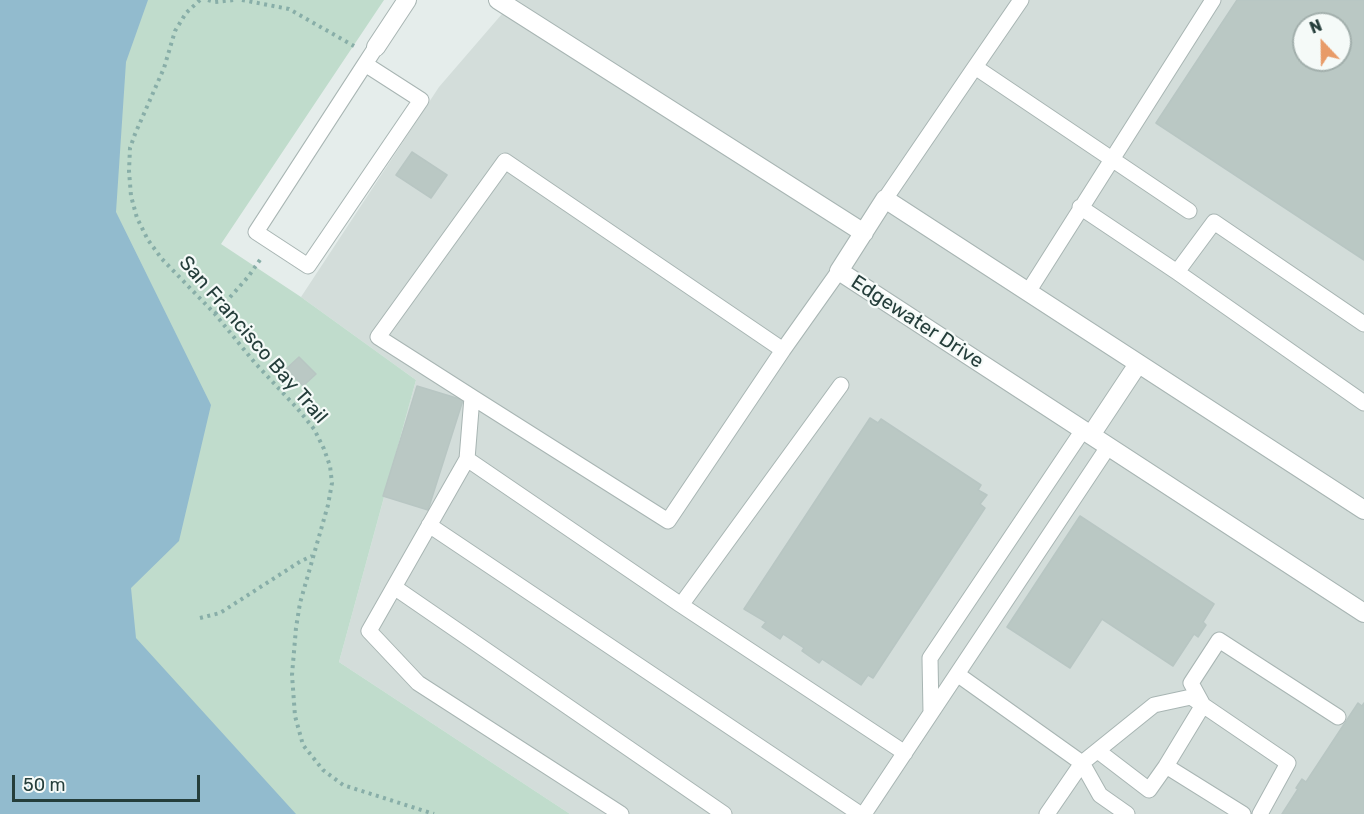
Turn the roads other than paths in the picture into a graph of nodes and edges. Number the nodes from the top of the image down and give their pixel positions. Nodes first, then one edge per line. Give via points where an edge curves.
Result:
1 (407, 0) edge
2 (498, 0) edge
3 (1021, 0) edge
4 (1213, 0) edge
5 (371, 55) junction
6 (975, 67) junction
7 (1112, 159) junction
8 (885, 199) junction
9 (1080, 207) junction
10 (1189, 211) dead end
11 (864, 233) junction
12 (839, 271) junction
13 (1177, 272) junction
14 (1028, 292) junction
15 (1364, 324) edge
16 (783, 351) junction
17 (1138, 364) junction
18 (841, 385) dead end
19 (472, 396) junction
20 (1364, 403) edge
21 (1087, 433) junction
22 (1108, 447) junction
23 (467, 459) junction
24 (1364, 510) edge
25 (429, 525) junction
26 (394, 587) junction
27 (681, 605) junction
28 (1364, 613) edge
29 (957, 674) junction
30 (1203, 705) junction
31 (932, 712) junction
32 (1338, 717) dead end
33 (1098, 751) junction
34 (905, 753) junction
35 (1082, 764) junction
36 (1166, 766) junction
37 (621, 814) edge
38 (724, 814) edge
39 (862, 814) edge
40 (1047, 814) edge
41 (1127, 814) edge
42 (1243, 814) edge
43 (1260, 814) edge

1 - 5 street
2 - 11 street
3 - 6 lane
4 - 7 lane
5 - 5 lane via 256,232 308,266 421,100
6 - 7 lane
6 - 8 lane
7 - 9 lane
7 - 10 lane
8 - 11 street, Edgewater Drive
8 - 14 street
9 - 13 lane
9 - 14 lane
11 - 12 street, Edgewater Drive
12 - 16 lane
12 - 21 street, Edgewater Drive
13 - 15 lane via 1214,222
13 - 20 lane
14 - 17 street
16 - 19 lane via 668,521
16 - 19 lane via 505,161 378,337
17 - 21 street
17 - 24 street
18 - 27 lane
19 - 23 lane
21 - 22 street, Edgewater Drive
21 - 31 lane via 930,658
22 - 28 street, Edgewater Drive
22 - 29 lane
23 - 25 lane
23 - 27 lane
25 - 26 lane
25 - 39 lane
26 - 37 lane via 369,631 418,683
26 - 38 lane
27 - 34 lane
29 - 31 lane
29 - 35 lane
30 - 32 lane via 1191,683 1219,640
30 - 33 lane via 1191,696 1154,705
30 - 36 lane
30 - 43 lane via 1288,764
31 - 34 lane
33 - 35 lane
33 - 36 lane via 1149,790
34 - 39 lane
35 - 40 lane
35 - 41 lane via 1101,795
36 - 42 lane

